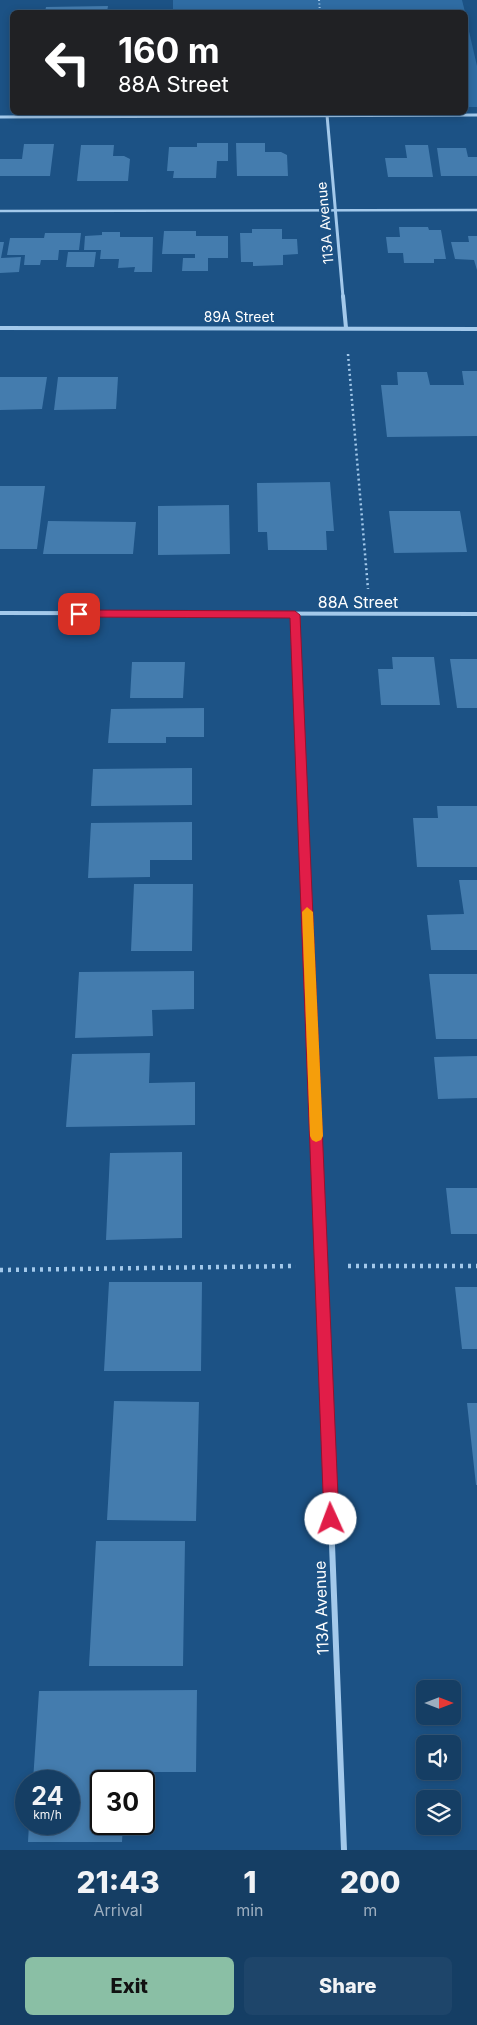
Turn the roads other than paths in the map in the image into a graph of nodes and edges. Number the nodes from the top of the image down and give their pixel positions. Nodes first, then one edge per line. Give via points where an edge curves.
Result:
1 (328, 115) junction
2 (477, 115) edge
3 (0, 117) edge
4 (336, 210) junction
5 (477, 210) edge
6 (0, 211) edge
7 (0, 328) edge
8 (346, 328) junction
9 (477, 329) edge
10 (0, 614) edge
11 (477, 614) edge
12 (295, 615) junction
13 (344, 1850) edge

1 - 2 street
1 - 3 street
1 - 4 street, 113A Avenue
4 - 5 lane
4 - 6 lane
4 - 8 street, 113A Avenue
7 - 8 street, 89A Street
8 - 9 street, 89A Street
10 - 12 street, 88A Street
11 - 12 street, 88A Street
12 - 13 street, 113A Avenue

